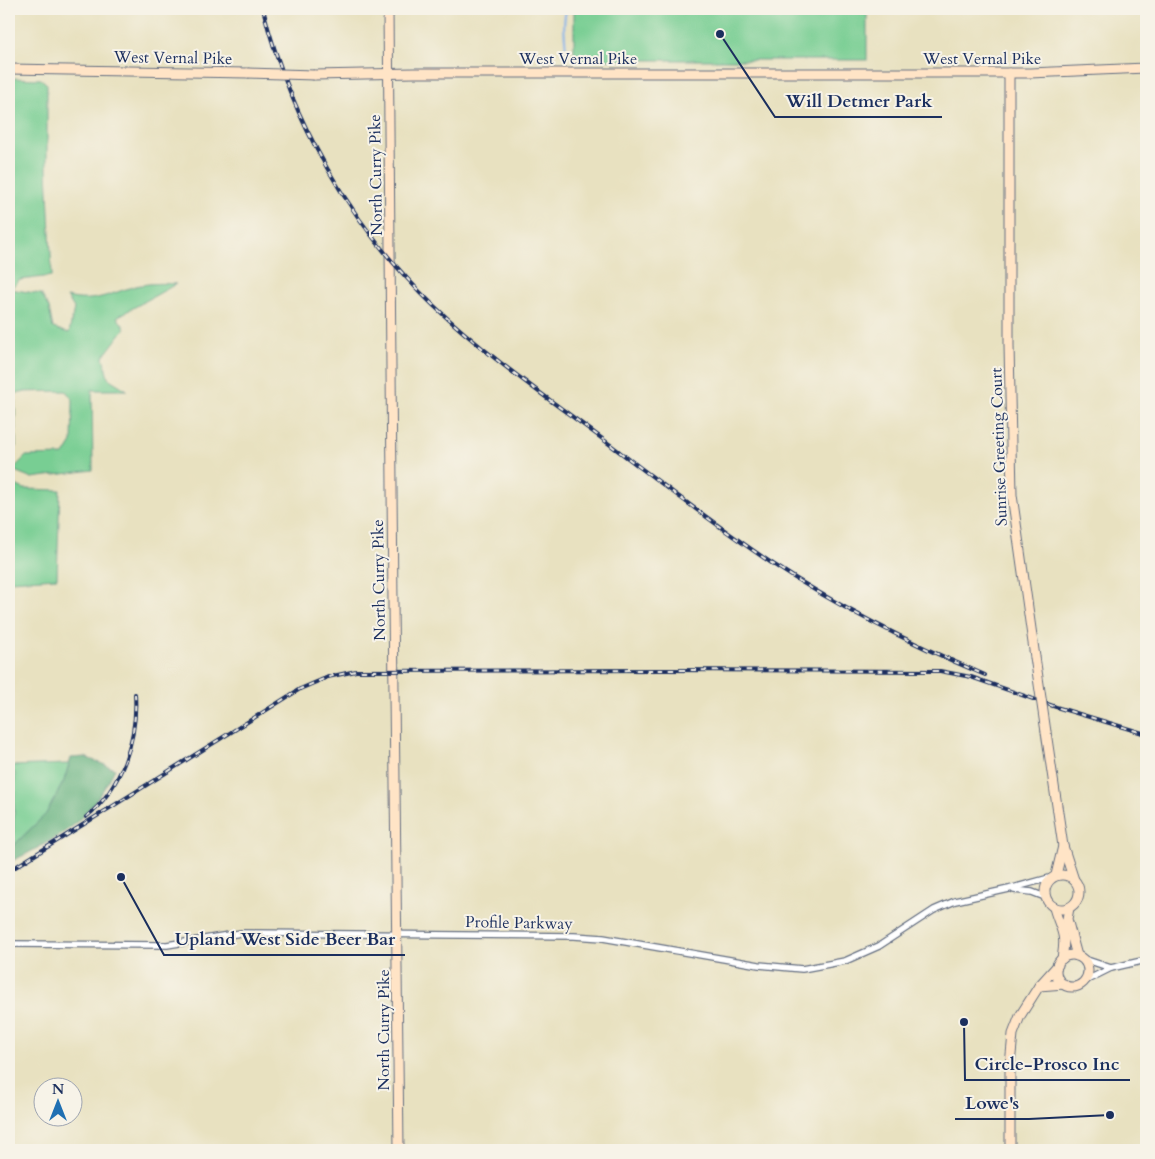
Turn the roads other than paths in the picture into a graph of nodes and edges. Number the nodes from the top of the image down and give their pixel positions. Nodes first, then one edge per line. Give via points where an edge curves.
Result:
1 (388, 9) edge
2 (1146, 68) edge
3 (9, 69) edge
4 (388, 73) junction
5 (1009, 73) junction
6 (1064, 846) junction
7 (1055, 876) junction
8 (1074, 880) junction
9 (1009, 889) junction
10 (1045, 897) junction
11 (1054, 907) junction
12 (1068, 908) junction
13 (397, 934) junction
14 (9, 944) edge
15 (1079, 957) junction
16 (1146, 960) edge
17 (1060, 962) junction
18 (1111, 968) junction
19 (1085, 981) junction
20 (1064, 984) junction
21 (1039, 986) junction
22 (399, 1150) edge
23 (1010, 1150) edge

1 - 4 main road, North Curry Pike
2 - 5 main road, West Vernal Pike
3 - 4 main road, West Vernal Pike, bridge via 314,75
4 - 5 main road, West Vernal Pike
4 - 13 main road, North Curry Pike
5 - 6 main road, Sunrise Greeting Court, bridge via 1012,488 1016,534
6 - 7 main road, Sunrise Greeting Court
6 - 8 main road, Sunrise Greeting Court
7 - 8 main road via 1064,874
7 - 9 street, Profile Parkway
7 - 10 main road via 1046,885
8 - 12 main road via 1079,895
9 - 10 street, Profile Parkway
9 - 13 street, Profile Parkway via 955,901 934,910 879,946 845,961 802,969 759,965 603,938
10 - 11 main road
11 - 12 main road
11 - 17 main road via 1064,943
12 - 15 main road via 1067,919
13 - 14 street, Profile Parkway via 241,933 168,945
13 - 22 main road, North Curry Pike
15 - 17 main road via 1069,956
15 - 18 street
15 - 19 main road via 1087,966
16 - 18 street
17 - 20 main road via 1057,974
17 - 21 main road
18 - 19 street
19 - 20 main road via 1077,986
20 - 21 main road
21 - 23 main road via 1013,1034

